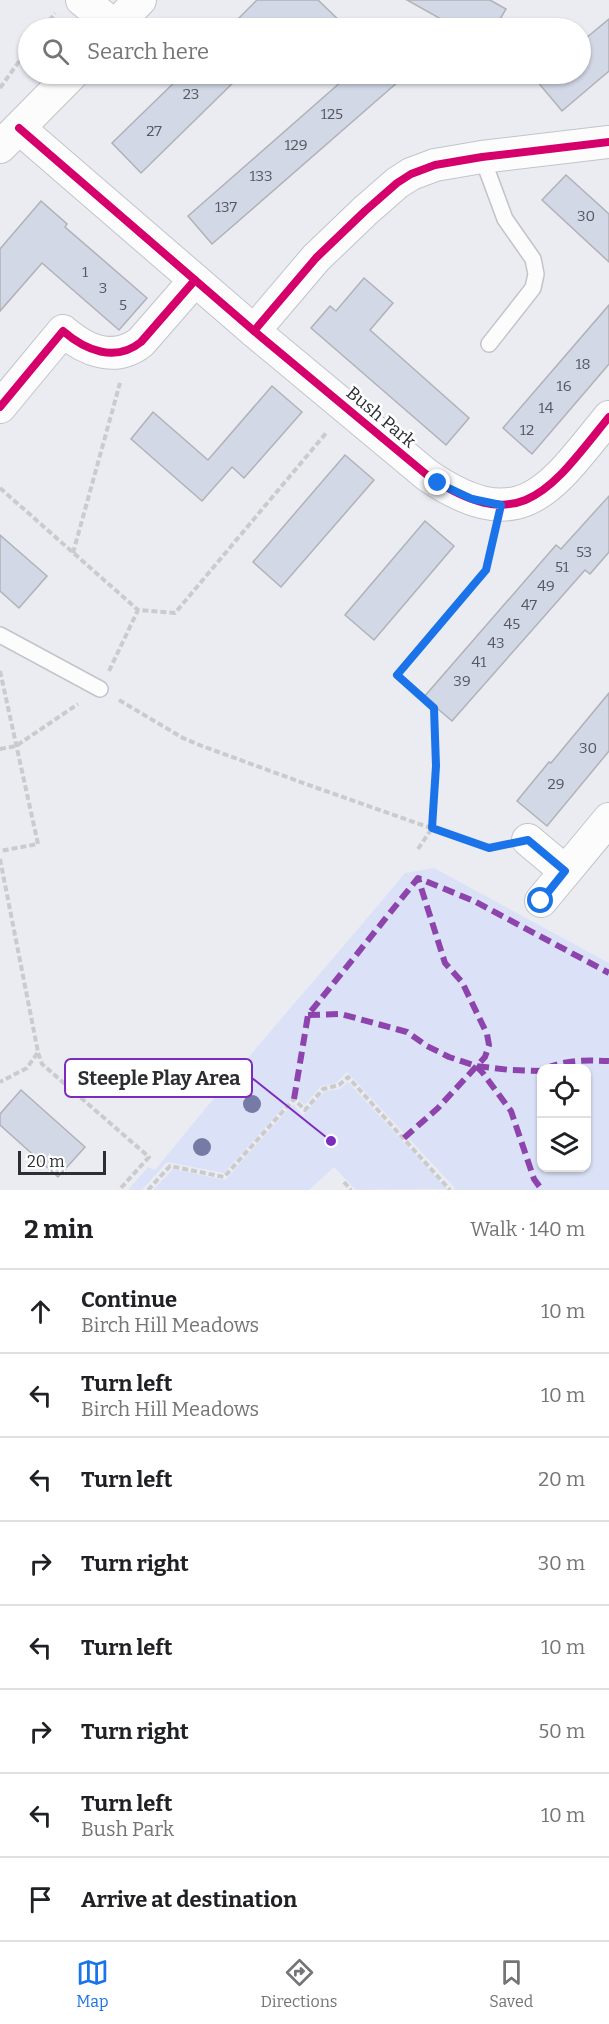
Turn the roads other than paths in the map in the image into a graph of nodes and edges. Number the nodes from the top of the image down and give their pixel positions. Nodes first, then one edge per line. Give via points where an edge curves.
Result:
1 (82, 0) edge
2 (140, 0) edge
3 (103, 18) edge
4 (123, 18) edge
5 (62, 84) edge
6 (9, 138) edge
7 (609, 142) edge
8 (482, 157) junction
9 (195, 280) junction
10 (254, 331) junction
11 (489, 344) dead end
12 (0, 406) edge
13 (609, 417) edge
14 (0, 635) edge
15 (100, 689) road end
16 (609, 819) edge
17 (528, 840) road end
18 (565, 871) junction
19 (541, 901) dead end

1 - 3 street
2 - 4 street
5 - 6 street
6 - 9 street, Bush Park
7 - 8 street
8 - 10 street via 435,165 397,183 316,258
8 - 11 lane via 505,219 533,260 536,274 533,288
9 - 10 street, Bush Park
9 - 12 street via 141,342 130,349 110,353 94,350 63,331
10 - 13 street, Bush Park via 438,483 472,499 501,505 526,501 554,483
14 - 15 lane
16 - 18 street
17 - 18 street
18 - 19 street

